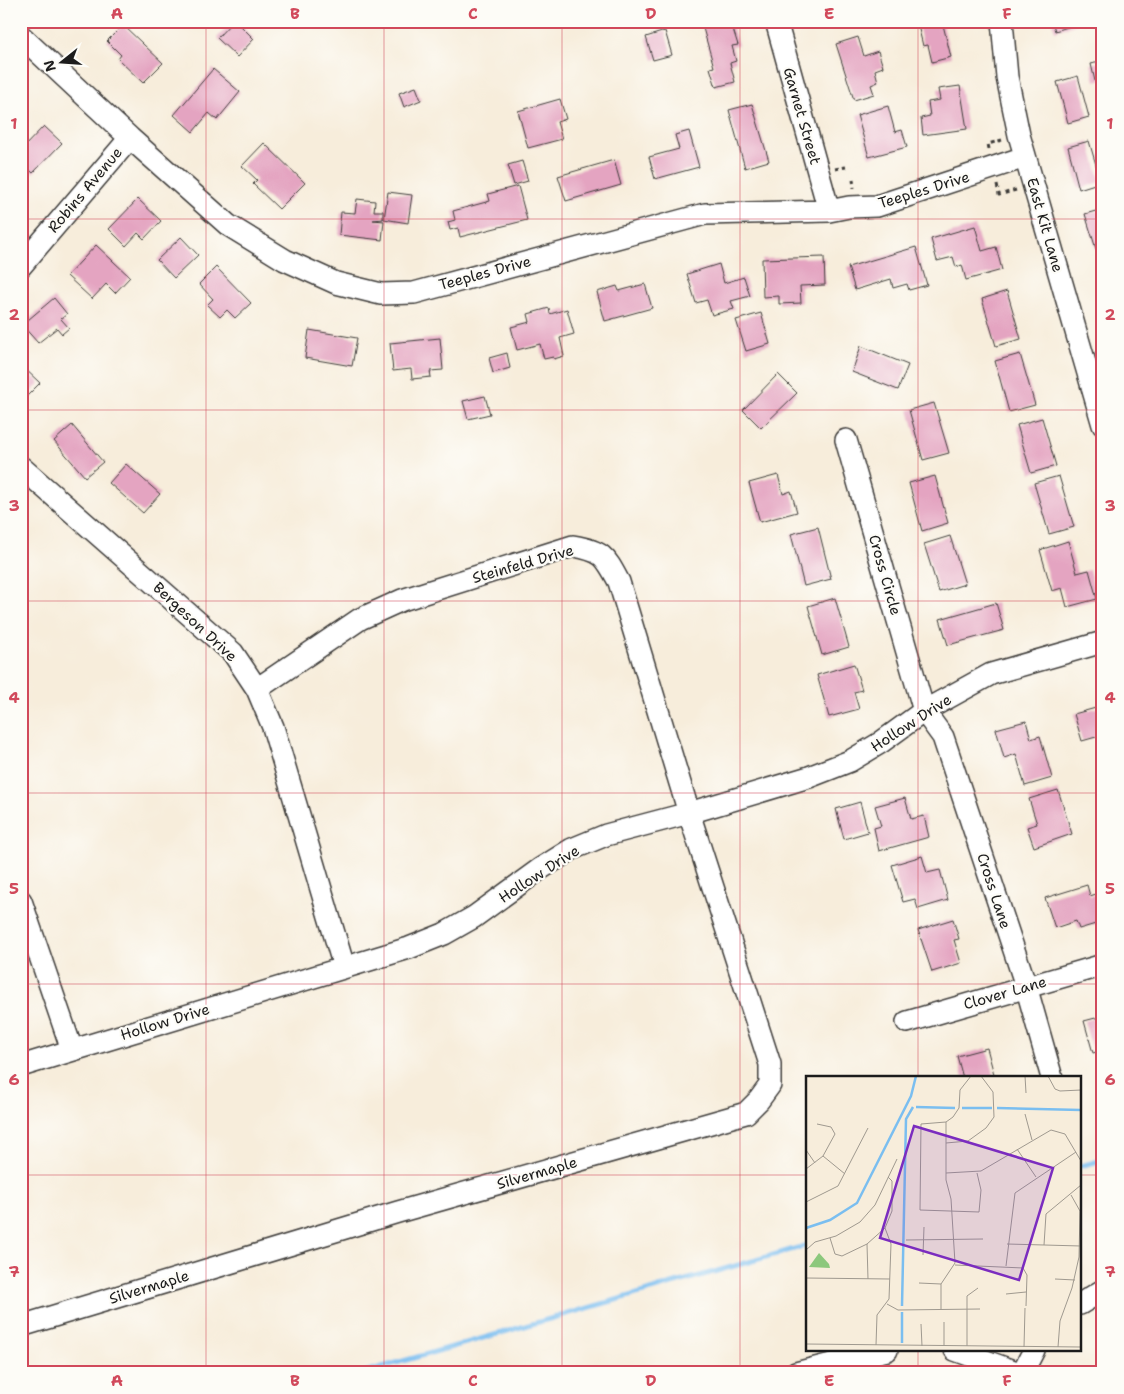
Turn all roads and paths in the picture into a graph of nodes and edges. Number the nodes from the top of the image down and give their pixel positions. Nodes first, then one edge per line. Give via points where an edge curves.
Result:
1 (776, 21) edge
2 (1002, 21) edge
3 (21, 36) edge
4 (130, 138) junction
5 (1025, 158) junction
6 (846, 167) dead end
7 (834, 169) dead end
8 (853, 179) dead end
9 (996, 180) dead end
10 (1016, 190) dead end
11 (854, 191) dead end
12 (829, 211) junction
13 (21, 266) edge
14 (1103, 425) edge
15 (846, 440) dead end
16 (21, 467) edge
17 (1103, 642) edge
18 (257, 689) junction
19 (924, 711) junction
20 (689, 813) junction
21 (21, 901) edge
22 (1103, 965) edge
23 (344, 967) junction
24 (1026, 986) junction
25 (907, 1022) dead end
26 (72, 1050) junction
27 (21, 1066) edge
28 (1051, 1076) edge
29 (1103, 1290) edge
30 (1082, 1303) edge
31 (21, 1326) edge
32 (877, 1352) edge
33 (961, 1352) edge
34 (1033, 1352) edge
35 (796, 1373) edge
36 (1021, 1373) edge

1 - 12 street, Garnet Street
2 - 5 street, East Kit Lane via 1007,77
3 - 4 street, Teeples Drive
4 - 12 street, Teeples Drive via 228,225 285,260 336,284 381,294 414,292 705,214
4 - 13 street, Robins Avenue
5 - 12 street, Teeples Drive via 877,206
5 - 14 street, East Kit Lane
6 - 7 path
8 - 11 path
9 - 10 path via 999,194
15 - 19 street, Cross Circle
16 - 18 street, Bergeson Drive via 233,653
17 - 19 street, Hollow Drive via 991,674
18 - 20 street, Steinfeld Drive via 360,618 402,600 573,546 592,549 607,560 619,582
18 - 23 street, Bergeson Drive via 273,727
19 - 20 street, Hollow Drive via 880,744 850,761 809,777
19 - 24 street, Cross Lane via 943,737
20 - 23 street, Hollow Drive via 606,835 572,849 444,934
20 - 31 street, Silvermaple via 770,1064 770,1085 746,1113 389,1215
21 - 26 street
22 - 24 street, Clover Lane
23 - 26 street, Hollow Drive
24 - 25 street, Clover Lane
24 - 28 street, Cross Lane
26 - 27 street, Hollow Drive
29 - 30 street
32 - 35 street
33 - 36 street
34 - 36 street

